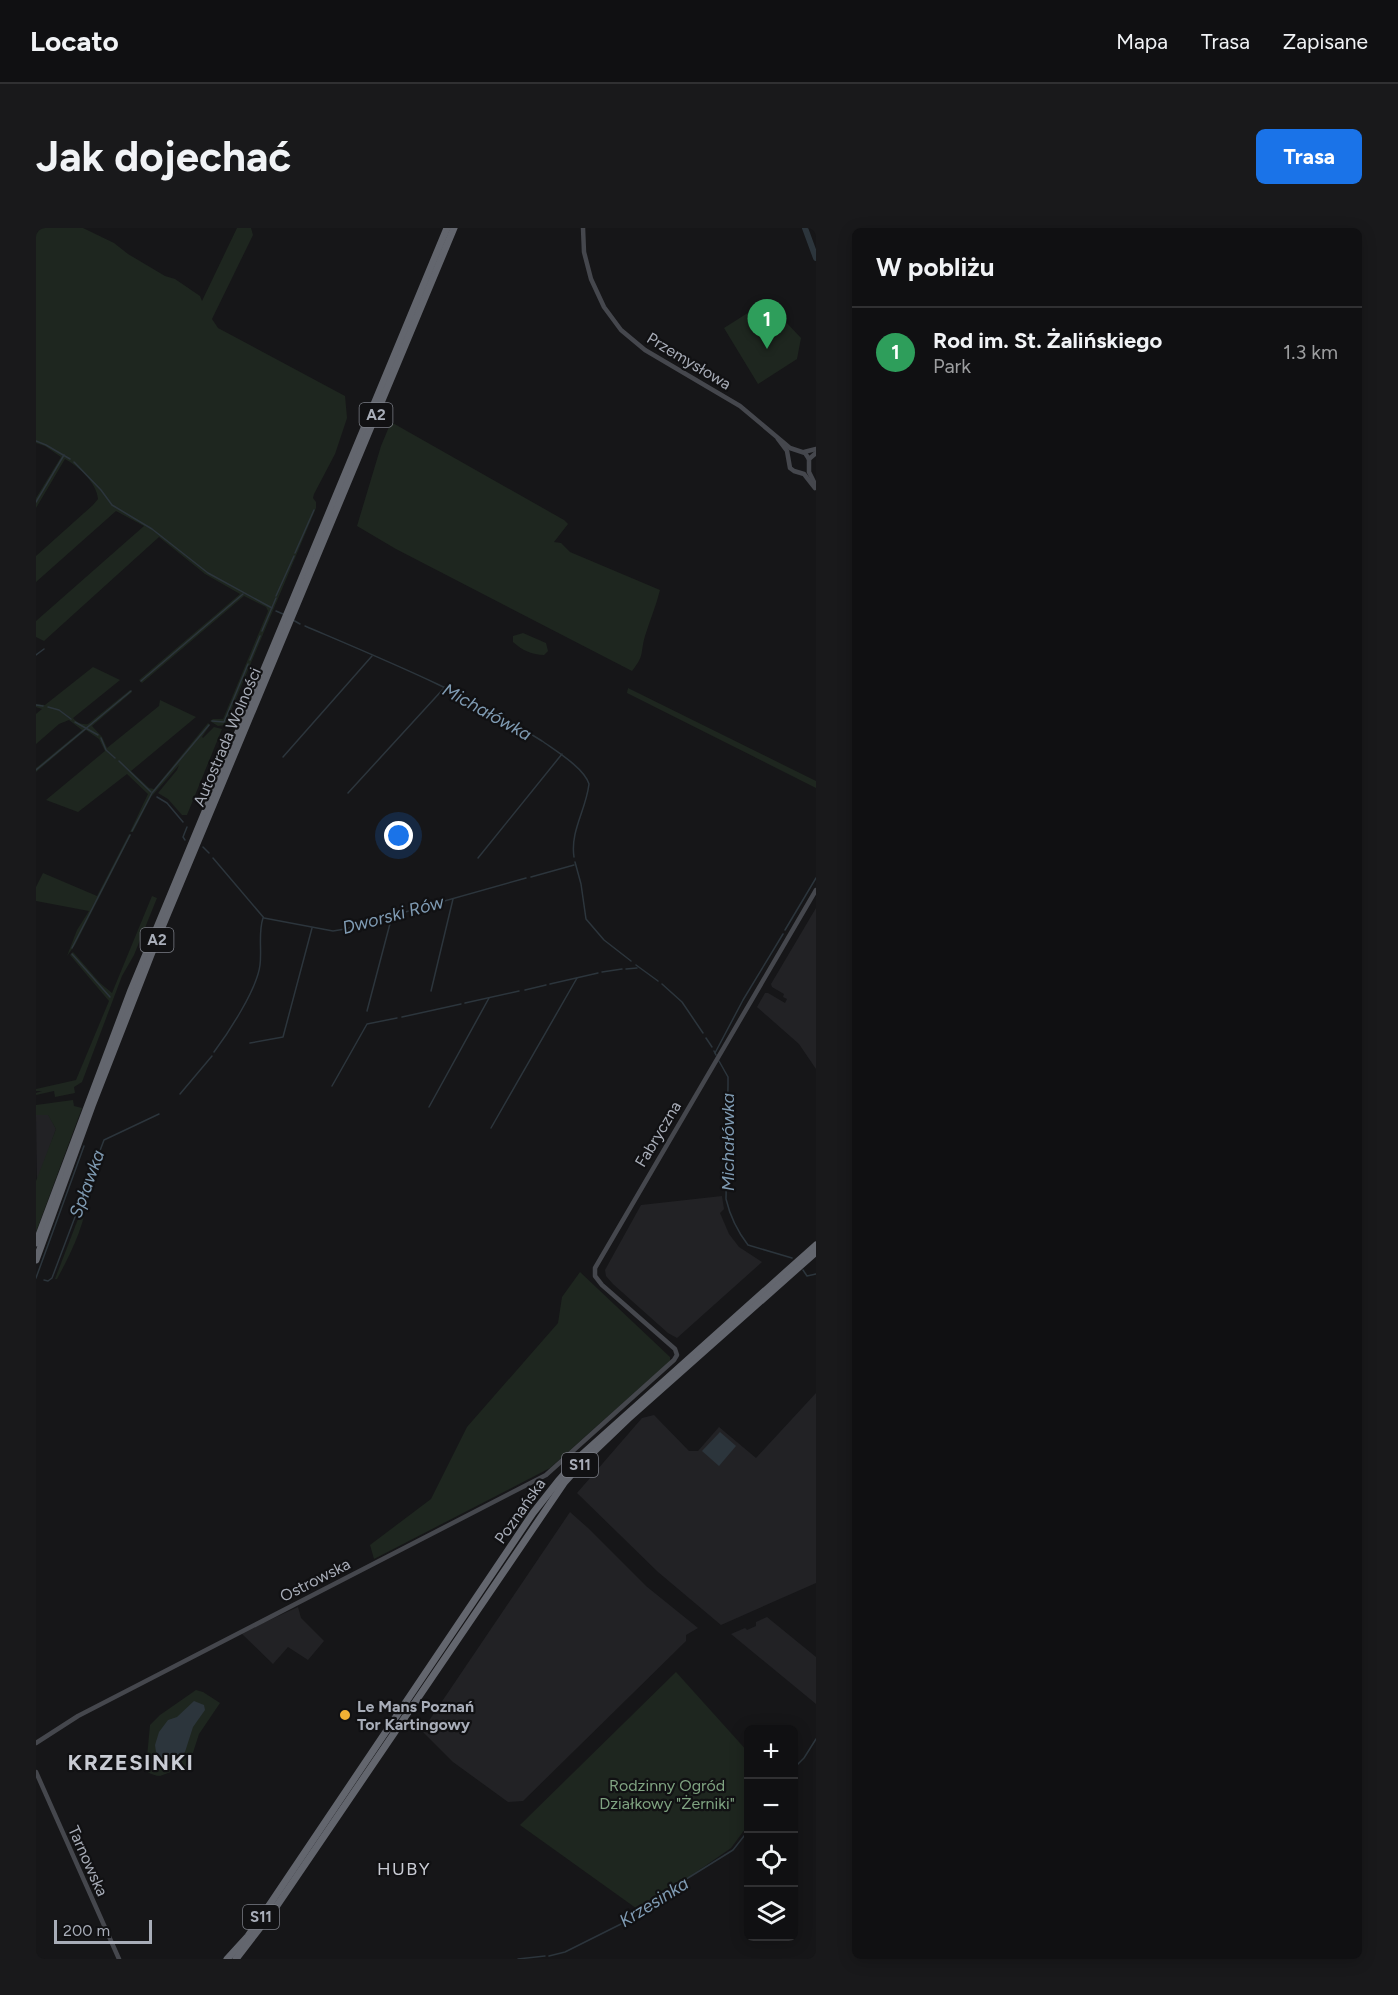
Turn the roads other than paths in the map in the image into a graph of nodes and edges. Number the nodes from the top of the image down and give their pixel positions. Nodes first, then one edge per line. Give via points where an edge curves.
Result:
1 (447, 228) edge
2 (454, 228) edge
3 (582, 228) edge
4 (777, 436) junction
5 (796, 451) junction
6 (816, 451) edge
7 (804, 452) junction
8 (788, 458) junction
9 (809, 459) junction
10 (808, 466) junction
11 (800, 472) junction
12 (816, 488) edge
13 (295, 601) junction
14 (286, 622) junction
15 (816, 891) edge
16 (36, 1243) edge
17 (816, 1245) edge
18 (816, 1252) edge
19 (36, 1260) edge
20 (664, 1370) joint
21 (559, 1480) junction
22 (546, 1488) dead end
23 (510, 1540) dead end
24 (505, 1556) junction
25 (36, 1743) edge
26 (372, 1759) junction
27 (36, 1772) edge
28 (119, 1959) edge
29 (227, 1959) edge
30 (236, 1959) edge

1 - 13 highway, Autostrada Wolności / A2
2 - 13 highway, Autostrada Wolności / A2
3 - 4 street, Przemysłowa via 591,279 621,330 655,357 736,402
4 - 5 street, Przemysłowa
4 - 8 street, Przemysłowa
5 - 7 street
5 - 8 street
6 - 7 street
6 - 9 street
7 - 9 street
8 - 11 street via 791,469
9 - 10 street
10 - 11 street
10 - 12 street
11 - 12 street
13 - 14 highway, Autostrada Wolności / A2
14 - 16 highway, Autostrada Wolności / A2 via 131,990
14 - 19 highway, Autostrada Wolności / A2 via 92,1106
15 - 20 street, Fabryczna via 595,1268 598,1281 675,1349 677,1356
17 - 21 highway, Poznańska / S11 via 625,1414
18 - 26 highway, Poznańska / S11 via 628,1419 564,1483
20 - 25 street, Ostrowska via 546,1475 78,1716
21 - 22 highway
21 - 24 highway, Poznańska / S11
23 - 24 highway
24 - 26 highway, Poznańska / S11
26 - 29 highway, S11 via 248,1936
26 - 30 highway, S11 via 273,1912
27 - 28 street, Tarnowska

